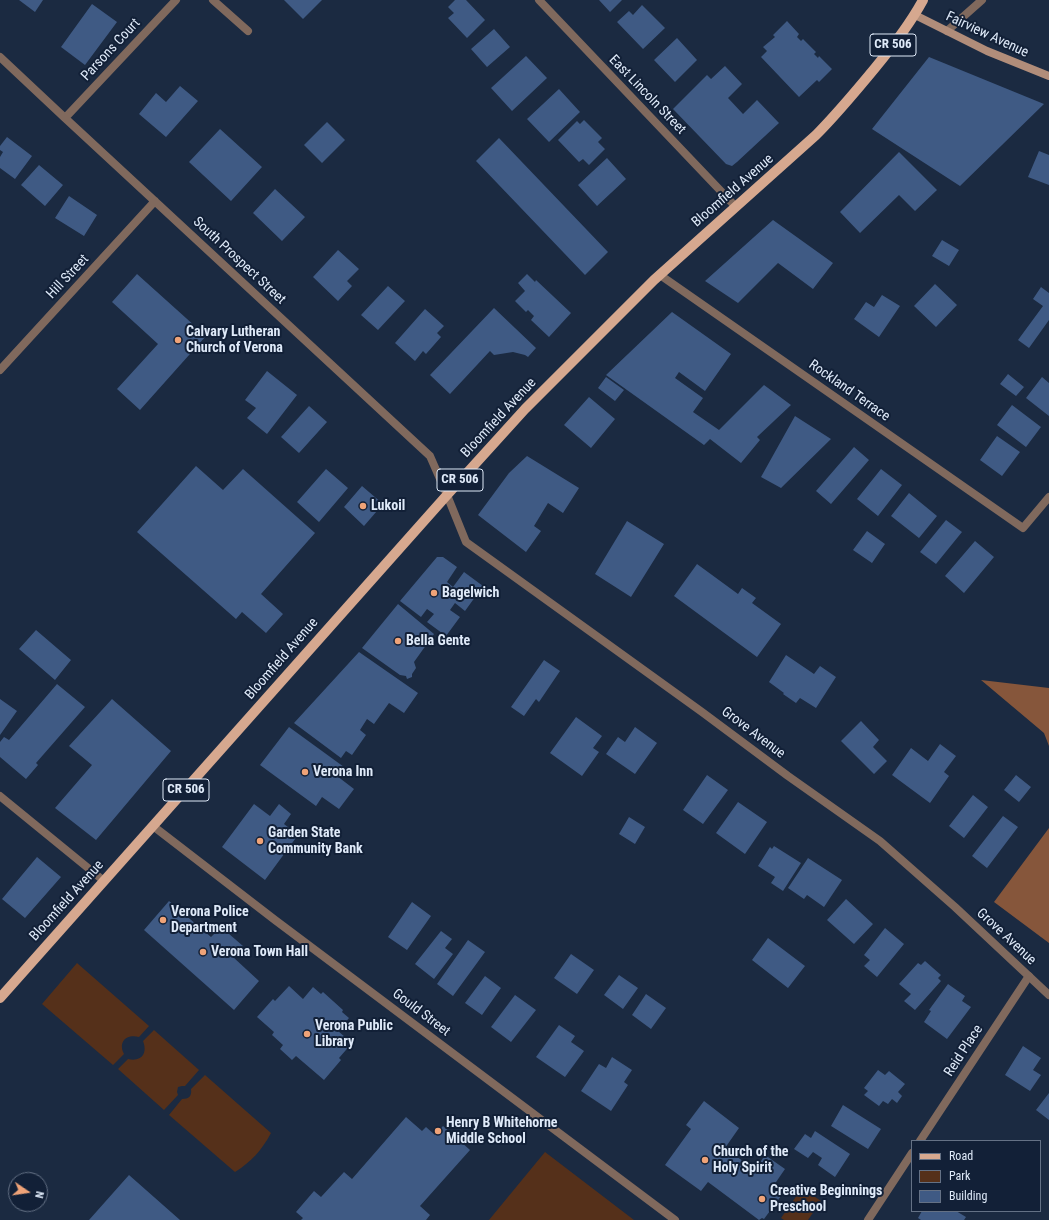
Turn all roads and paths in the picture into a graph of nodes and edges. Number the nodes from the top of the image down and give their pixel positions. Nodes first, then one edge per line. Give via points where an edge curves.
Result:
1 (176, 0) edge
2 (213, 0) edge
3 (539, 0) edge
4 (923, 0) edge
5 (982, 0) edge
6 (915, 15) junction
7 (248, 31) dead end
8 (947, 31) junction
9 (0, 57) edge
10 (1049, 76) edge
11 (65, 118) junction
12 (155, 201) junction
13 (736, 207) junction
14 (660, 275) junction
15 (0, 370) edge
16 (447, 494) junction
17 (1049, 497) edge
18 (0, 796) edge
19 (153, 826) junction
20 (104, 881) junction
21 (1029, 976) junction
22 (1049, 995) edge
23 (0, 998) edge
24 (921, 1140) edge
25 (911, 1155) edge
26 (675, 1220) edge
27 (868, 1220) edge

1 - 11 street, Parsons Court
2 - 7 street
3 - 13 street, East Lincoln Street
4 - 6 main road, Bloomfield Avenue / CR 506
5 - 8 street
6 - 8 main road, Fairview Avenue
6 - 13 main road, Bloomfield Avenue / CR 506 via 837,114
8 - 10 main road, Fairview Avenue via 987,51
9 - 11 street, South Prospect Street
11 - 12 street, South Prospect Street
12 - 15 street, Hill Street
12 - 16 street, South Prospect Street via 430,456
13 - 14 main road, Bloomfield Avenue / CR 506
14 - 16 main road, Bloomfield Avenue / CR 506 via 550,383
14 - 17 street, Rockland Terrace via 1023,528
16 - 19 main road, Bloomfield Avenue / CR 506
16 - 21 street, Grove Avenue via 466,542 880,841
18 - 20 street
19 - 20 main road, Bloomfield Avenue / CR 506
19 - 26 street, Gould Street
20 - 23 main road, Bloomfield Avenue / CR 506
21 - 22 street, Grove Avenue
21 - 24 street, Reid Place
25 - 27 street

